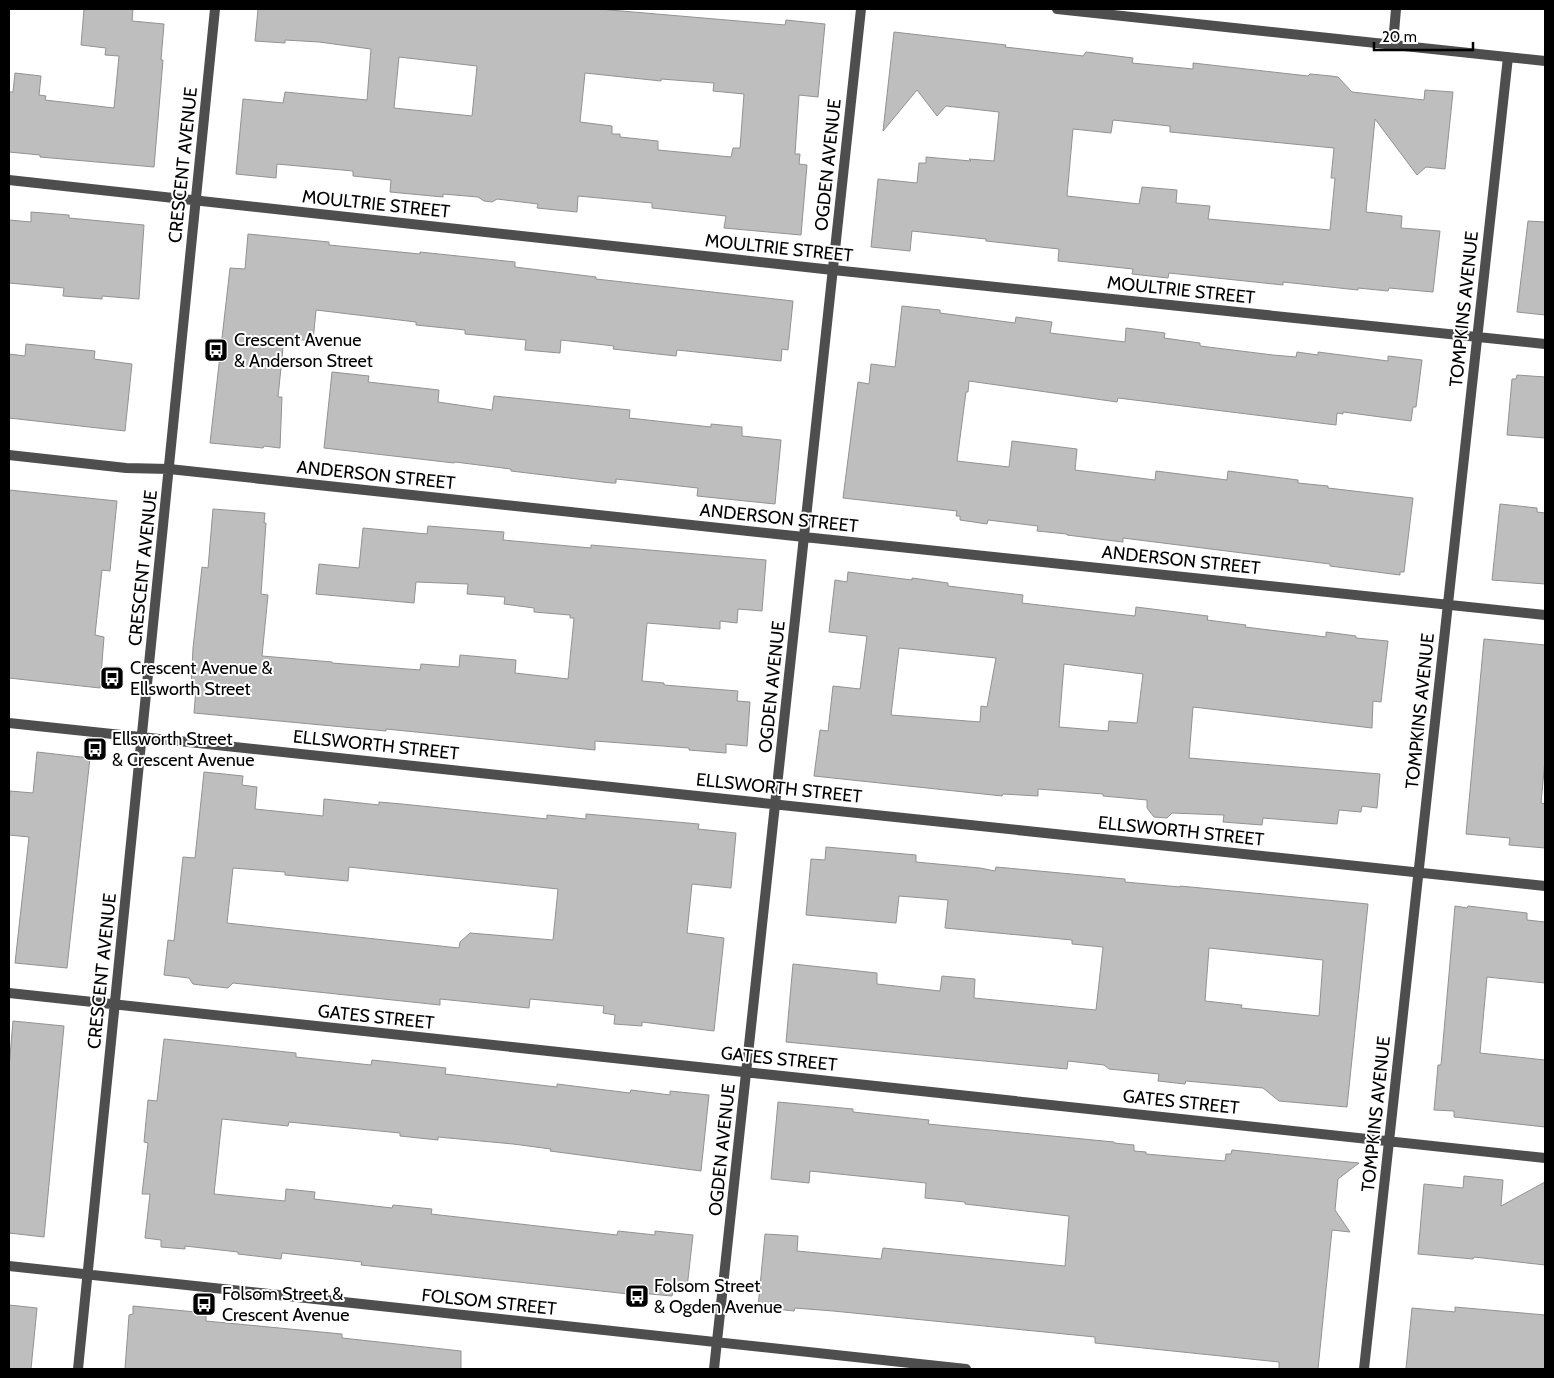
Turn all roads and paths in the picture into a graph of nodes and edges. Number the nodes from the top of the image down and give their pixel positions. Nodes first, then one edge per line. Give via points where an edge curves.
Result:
1 (215, 9) edge
2 (861, 9) edge
3 (1057, 9) edge
4 (1396, 9) edge
5 (1393, 44) junction
6 (1508, 56) junction
7 (1545, 61) edge
8 (9, 180) edge
9 (196, 200) junction
10 (833, 270) junction
11 (1477, 337) junction
12 (1545, 344) edge
13 (9, 455) edge
14 (169, 469) junction
15 (804, 537) junction
16 (1448, 604) junction
17 (1545, 614) edge
18 (9, 723) edge
19 (142, 736) junction
20 (775, 804) junction
21 (1418, 873) junction
22 (1545, 886) edge
23 (9, 993) edge
24 (115, 1006) junction
25 (747, 1072) junction
26 (1389, 1141) junction
27 (1545, 1158) edge
28 (9, 1266) edge
29 (88, 1275) junction
30 (717, 1342) junction
31 (78, 1369) edge
32 (714, 1369) edge
33 (966, 1369) edge
34 (1364, 1369) edge

1 - 9 street, CRESCENT AVENUE
2 - 10 street, OGDEN AVENUE
3 - 5 street
4 - 5 street
5 - 6 street
6 - 7 street
6 - 11 street, TOMPKINS AVENUE
8 - 9 street, MOULTRIE STREET
9 - 10 street, MOULTRIE STREET
9 - 14 street, CRESCENT AVENUE
10 - 11 street, MOULTRIE STREET
10 - 15 street, OGDEN AVENUE
11 - 12 street, MOULTRIE STREET
11 - 16 street, TOMPKINS AVENUE
13 - 14 street, ANDERSON STREET via 126,468
14 - 15 street, ANDERSON STREET
14 - 19 street, CRESCENT AVENUE
15 - 16 street, ANDERSON STREET
15 - 20 street, OGDEN AVENUE
16 - 17 street, ANDERSON STREET
16 - 21 street, TOMPKINS AVENUE
18 - 19 street, ELLSWORTH STREET
19 - 20 street, ELLSWORTH STREET
19 - 24 street, CRESCENT AVENUE
20 - 21 street, ELLSWORTH STREET
20 - 25 street, OGDEN AVENUE
21 - 22 street, ELLSWORTH STREET
21 - 26 street, TOMPKINS AVENUE
23 - 24 street, GATES STREET
24 - 25 street, GATES STREET
24 - 29 street, CRESCENT AVENUE
25 - 26 street, GATES STREET
25 - 30 street, OGDEN AVENUE
26 - 27 street, GATES STREET
26 - 34 street, TOMPKINS AVENUE
28 - 29 street, FOLSOM STREET
29 - 30 street, FOLSOM STREET
29 - 31 street, CRESCENT AVENUE
30 - 32 street, OGDEN AVENUE
30 - 33 street, FOLSOM STREET

